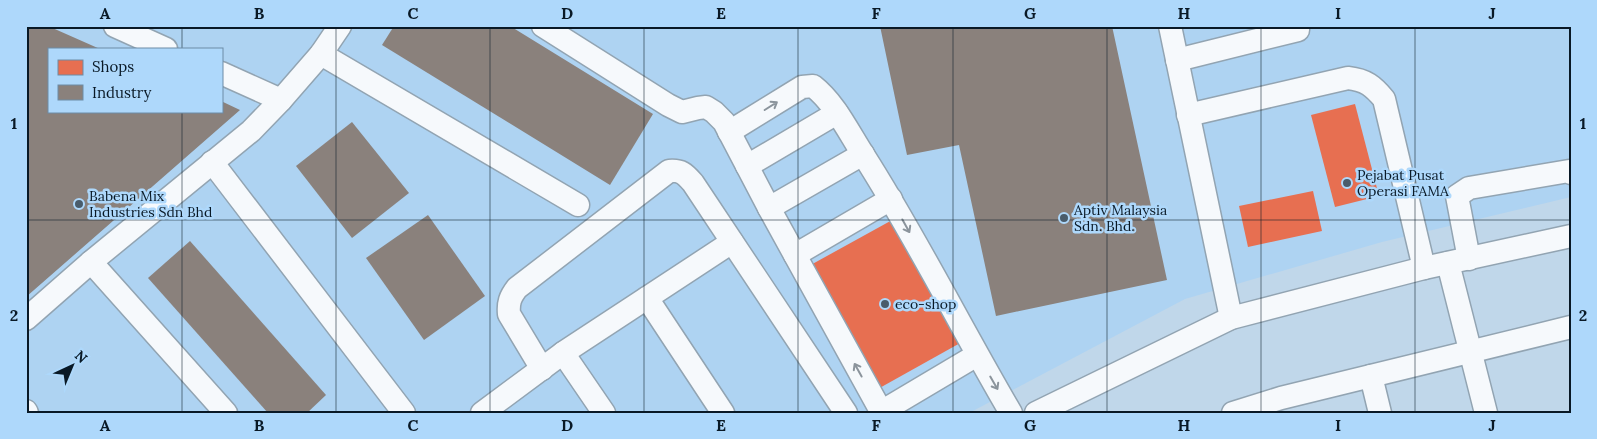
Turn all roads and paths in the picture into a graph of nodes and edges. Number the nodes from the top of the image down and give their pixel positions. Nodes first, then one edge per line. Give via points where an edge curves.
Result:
1 (115, 26) edge
2 (340, 26) edge
3 (543, 26) edge
4 (1170, 26) edge
5 (1298, 26) edge
6 (164, 48) edge
7 (321, 54) junction
8 (1177, 60) junction
9 (222, 73) edge
10 (281, 100) junction
11 (837, 113) junction
12 (1188, 115) junction
13 (729, 132) junction
14 (223, 153) junction
15 (863, 154) junction
16 (747, 166) junction
17 (1571, 173) edge
18 (891, 199) junction
19 (578, 204) dead end
20 (768, 208) junction
21 (1571, 236) edge
22 (732, 242) junction
23 (794, 255) junction
24 (1459, 261) junction
25 (91, 262) junction
26 (1424, 268) junction
27 (647, 298) junction
28 (1231, 318) junction
29 (26, 319) edge
30 (1571, 327) edge
31 (1471, 351) junction
32 (564, 353) junction
33 (977, 355) junction
34 (542, 369) junction
35 (1371, 376) junction
36 (1283, 405) edge
37 (882, 412) edge
38 (226, 413) edge
39 (404, 413) edge
40 (482, 413) edge
41 (604, 413) edge
42 (723, 413) edge
43 (846, 413) edge
44 (1011, 413) edge
45 (1036, 413) edge
46 (1234, 413) edge
47 (1380, 413) edge
48 (1486, 413) edge

1 - 6 street
2 - 7 street
3 - 13 street via 675,109 682,112 706,107 724,122
4 - 8 street
5 - 8 street via 1298,30
7 - 10 street
7 - 19 street
8 - 12 street
9 - 10 street
10 - 14 street
13 -> 11 street via 802,87 813,86
11 - 15 street
11 - 16 street
12 - 26 street via 1348,78 1360,79 1374,87 1384,99
12 - 28 street
13 - 16 street
14 - 25 street
14 - 39 street
15 - 18 street
15 - 20 street
16 - 20 street
17 - 24 street via 1469,188 1457,196
18 - 23 street
18 -> 33 street
20 - 23 street
21 - 24 street
22 - 27 street
22 - 34 street via 686,175 678,170 669,171 517,288 510,297 509,314
22 - 43 street
37 -> 23 street
24 - 26 street
24 - 31 street
25 - 29 street
25 - 38 street
26 - 28 street
27 - 32 street
27 - 42 street
28 - 45 street
30 - 31 street
31 - 35 street
31 - 48 street
32 - 34 street
32 - 41 street
33 - 37 street
33 -> 44 street
34 - 40 street
35 - 36 street
35 - 47 street
36 - 46 street

